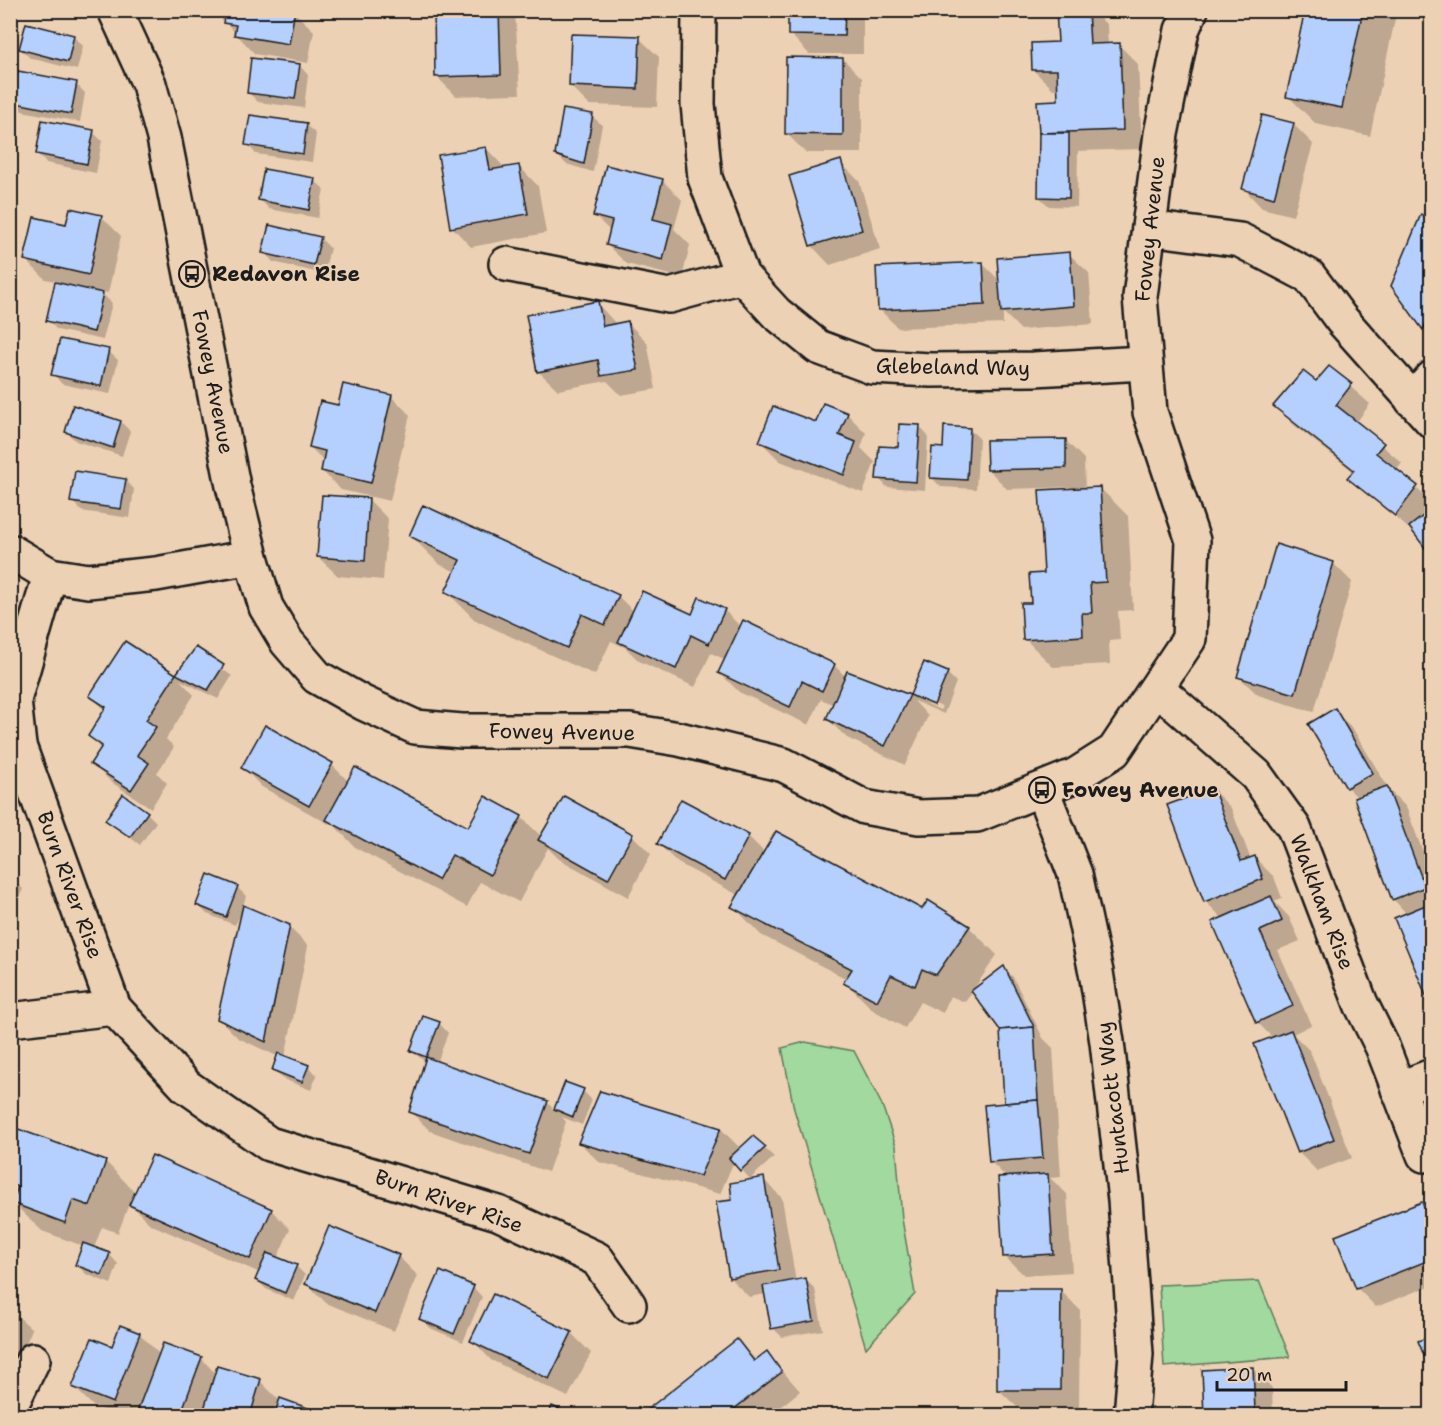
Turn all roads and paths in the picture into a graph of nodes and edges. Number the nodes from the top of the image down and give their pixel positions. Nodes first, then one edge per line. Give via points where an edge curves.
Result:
1 (115, 10) edge
2 (699, 10) edge
3 (1191, 10) edge
4 (1149, 228) junction
5 (506, 264) dead end
6 (742, 276) junction
7 (1144, 363) junction
8 (1425, 400) edge
9 (10, 551) edge
10 (251, 557) junction
11 (50, 575) junction
12 (1158, 689) junction
13 (1042, 790) junction
14 (114, 1008) junction
15 (10, 1020) edge
16 (1431, 1076) edge
17 (1398, 1089) junction
18 (1424, 1155) dead end
19 (630, 1305) dead end
20 (33, 1360) dead end
21 (10, 1407) edge
22 (1131, 1416) edge

1 - 10 street, Fowey Avenue via 149,84 164,138 233,486
2 - 6 street, Glebeland Way via 698,104 705,178
3 - 4 street, Fowey Avenue via 1182,30 1170,88
4 - 7 street, Fowey Avenue via 1140,297
4 - 8 street via 1240,240 1309,276 1341,319
5 - 6 street via 669,296
6 - 7 street, Glebeland Way via 776,313 818,348 872,367 1034,369
7 - 12 street, Fowey Avenue via 1150,412 1193,541 1189,639
9 - 11 street
10 - 11 street via 88,581
10 - 13 street, Fowey Avenue via 266,607 287,642 317,677 415,728 630,731 679,739 784,765 864,807 919,817 977,815
11 - 14 street, Burn River Rise via 14,700 19,746
12 - 13 street, Fowey Avenue via 1114,751 1076,776
12 - 17 street, Walkham Rise via 1256,775 1294,828
13 - 22 street, Huntacott Way via 1075,874 1107,1042 1125,1200 1135,1342
14 - 15 street
14 - 19 street, Burn River Rise via 186,1086 268,1144 498,1213 597,1259
16 - 17 street
17 - 18 street, Walkham Rise
20 - 21 street

